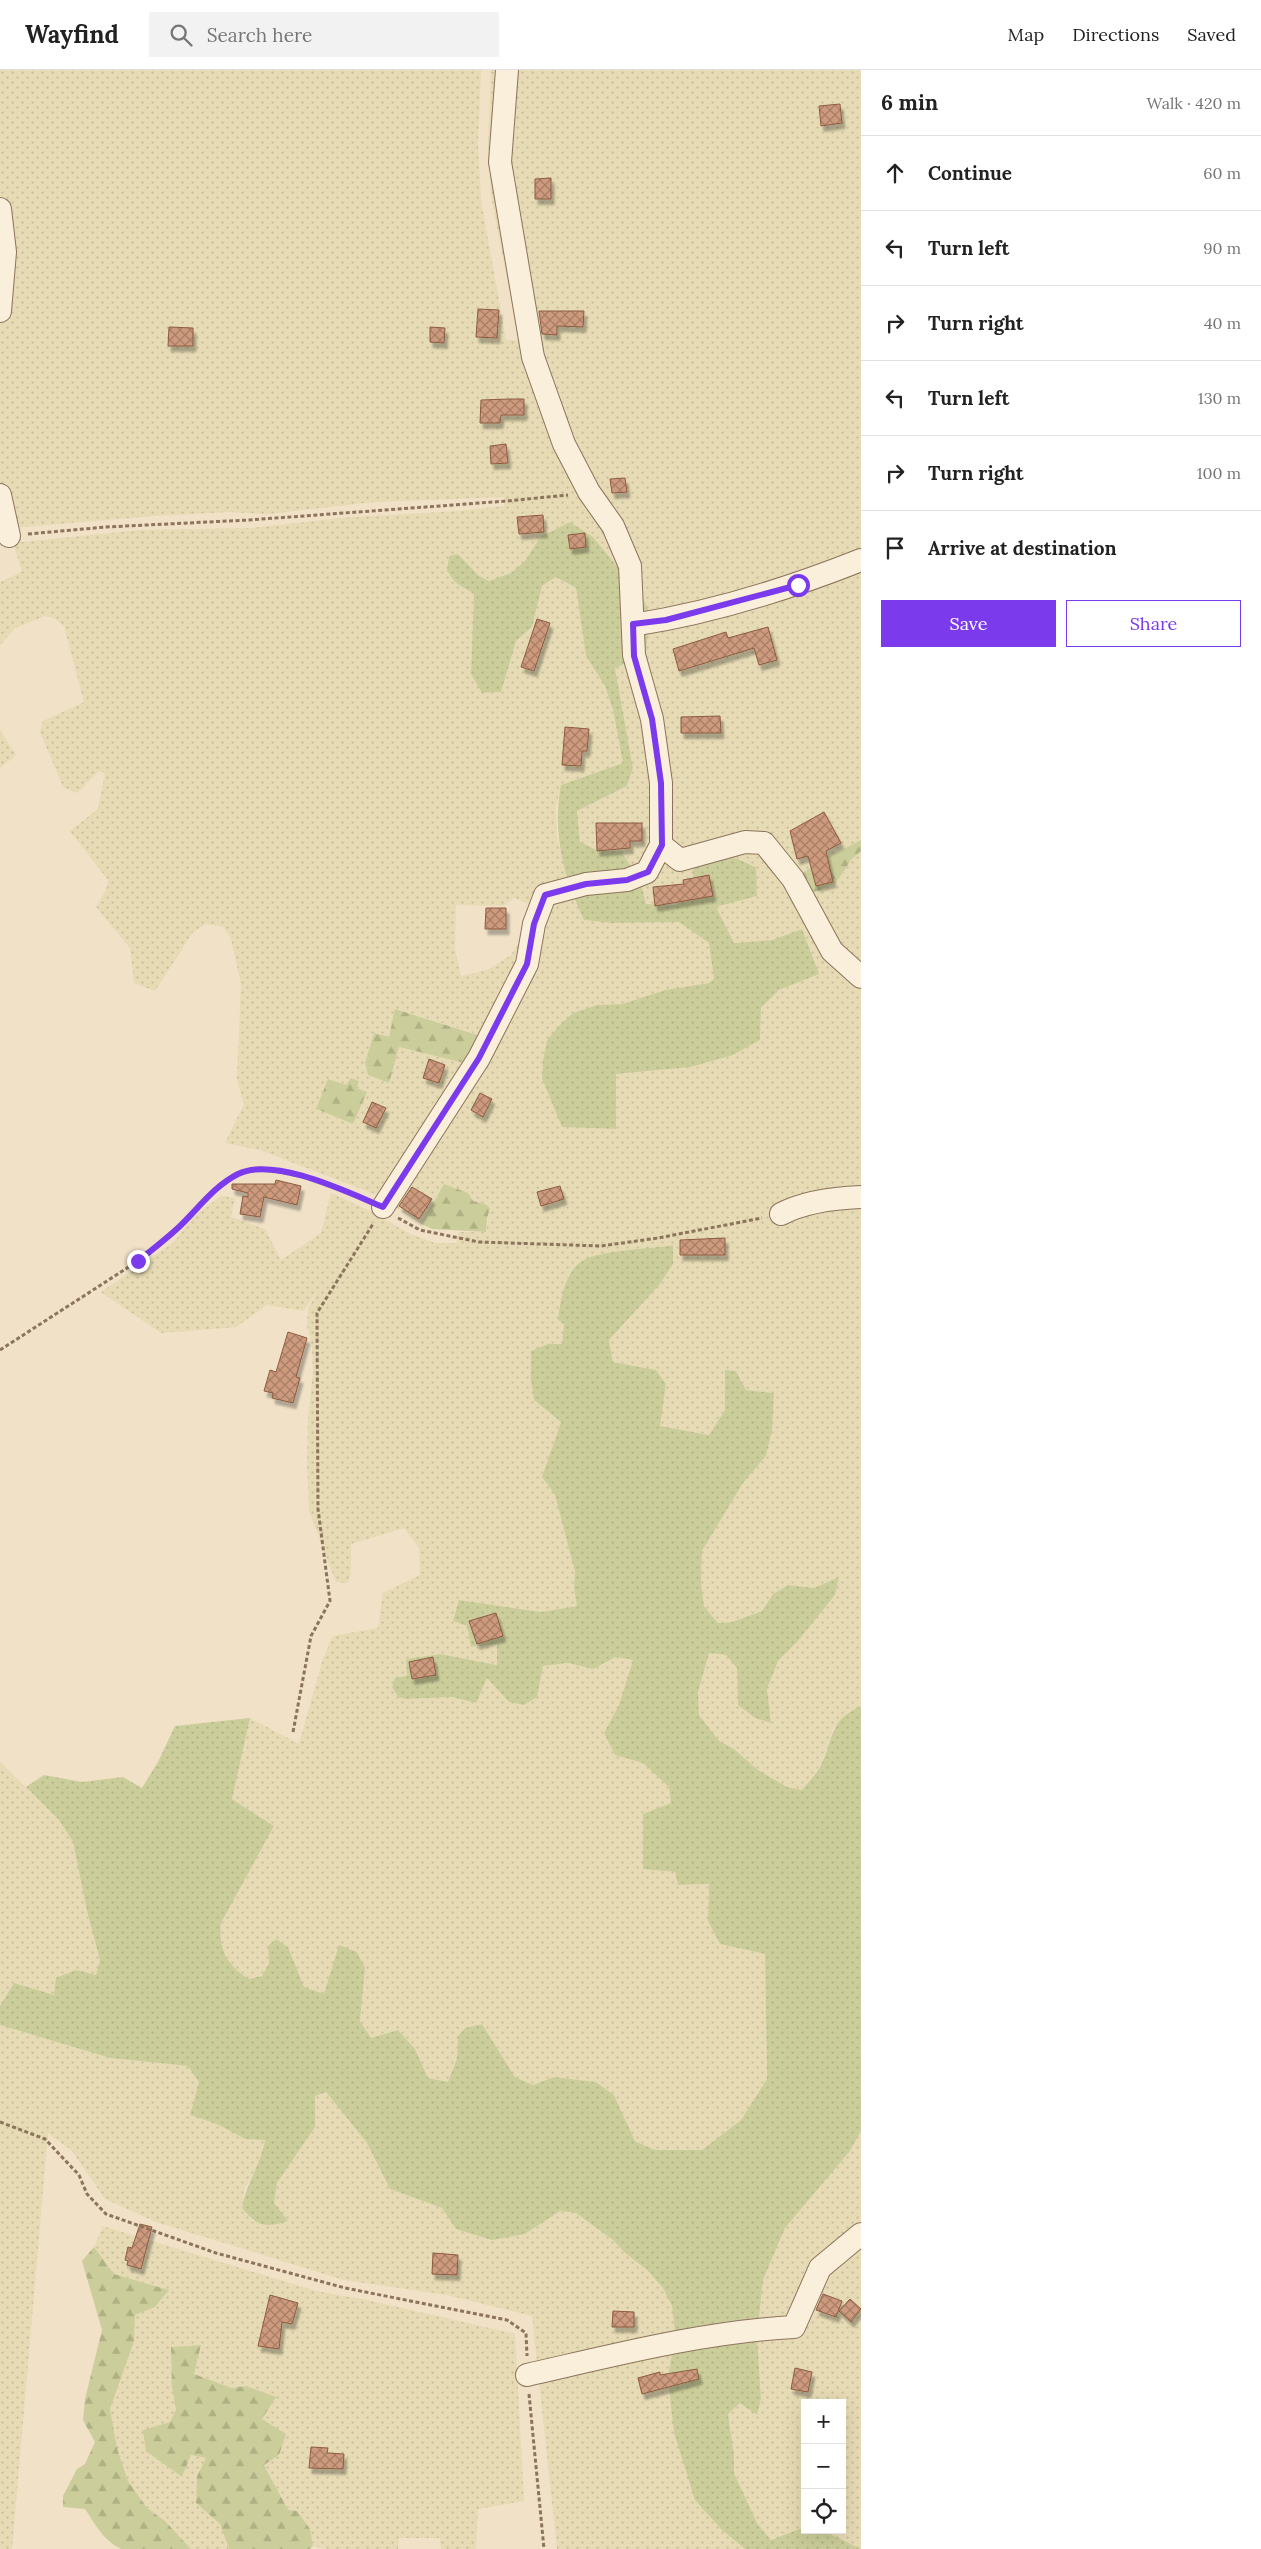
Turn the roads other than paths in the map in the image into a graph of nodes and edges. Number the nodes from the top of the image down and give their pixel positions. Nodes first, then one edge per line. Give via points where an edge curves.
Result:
1 (507, 70) edge
2 (0, 208) edge
3 (0, 311) edge
4 (0, 495) edge
5 (9, 536) road end
6 (861, 560) edge
7 (633, 624) junction
8 (662, 845) junction
9 (861, 977) edge
10 (861, 1197) edge
11 (383, 1207) road end
12 (781, 1214) road end
13 (861, 2234) edge
14 (527, 2375) road end

1 - 7 street via 500,162 533,357 564,444 589,492 613,526 630,566
2 - 3 street via 5,252
4 - 5 street
6 - 7 street via 770,593 666,620
7 - 8 street via 634,656 652,719 661,783
8 - 9 street via 680,860 745,842 764,843 793,879 832,951
8 - 11 street via 648,872 627,880 586,884 545,895 534,924 527,964 479,1058
10 - 12 street via 816,1203
13 - 14 street via 820,2268 794,2327 681,2341

